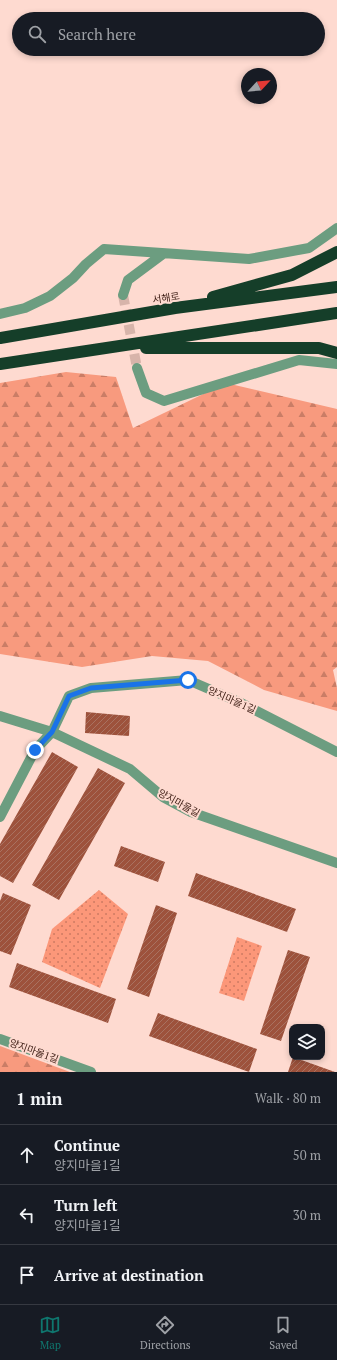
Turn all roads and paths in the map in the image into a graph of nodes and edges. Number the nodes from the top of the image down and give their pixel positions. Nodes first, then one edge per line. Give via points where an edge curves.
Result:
1 (337, 228) edge
2 (337, 252) edge
3 (163, 254) junction
4 (337, 288) edge
5 (123, 295) tunnel mouth
6 (174, 308) junction
7 (337, 313) edge
8 (0, 314) edge
9 (0, 338) edge
10 (105, 348) junction
11 (337, 353) edge
12 (0, 364) edge
13 (337, 364) edge
14 (137, 368) tunnel mouth
15 (0, 716) edge
16 (52, 732) junction
17 (337, 752) edge
18 (0, 817) edge
19 (337, 863) edge
20 (0, 1039) edge
21 (91, 1072) edge

1 - 3 street via 309,248 249,259
2 - 6 highway via 292,275
3 - 5 street via 128,280
3 - 8 street via 104,249 50,296 25,308
4 - 6 highway, 서해로
6 - 9 highway, 서해로
7 - 10 highway
10 - 11 highway via 319,348
10 - 12 highway
13 - 14 street via 299,360 164,401 146,393
15 - 16 street, 양지마을길
16 - 17 street, 양지마을1길 via 69,696 91,688 188,680 239,702
16 - 18 street, 양지마을1길 via 35,750
16 - 19 street, 양지마을길 via 130,769 163,796 191,812
20 - 21 street, 양지마을1길

